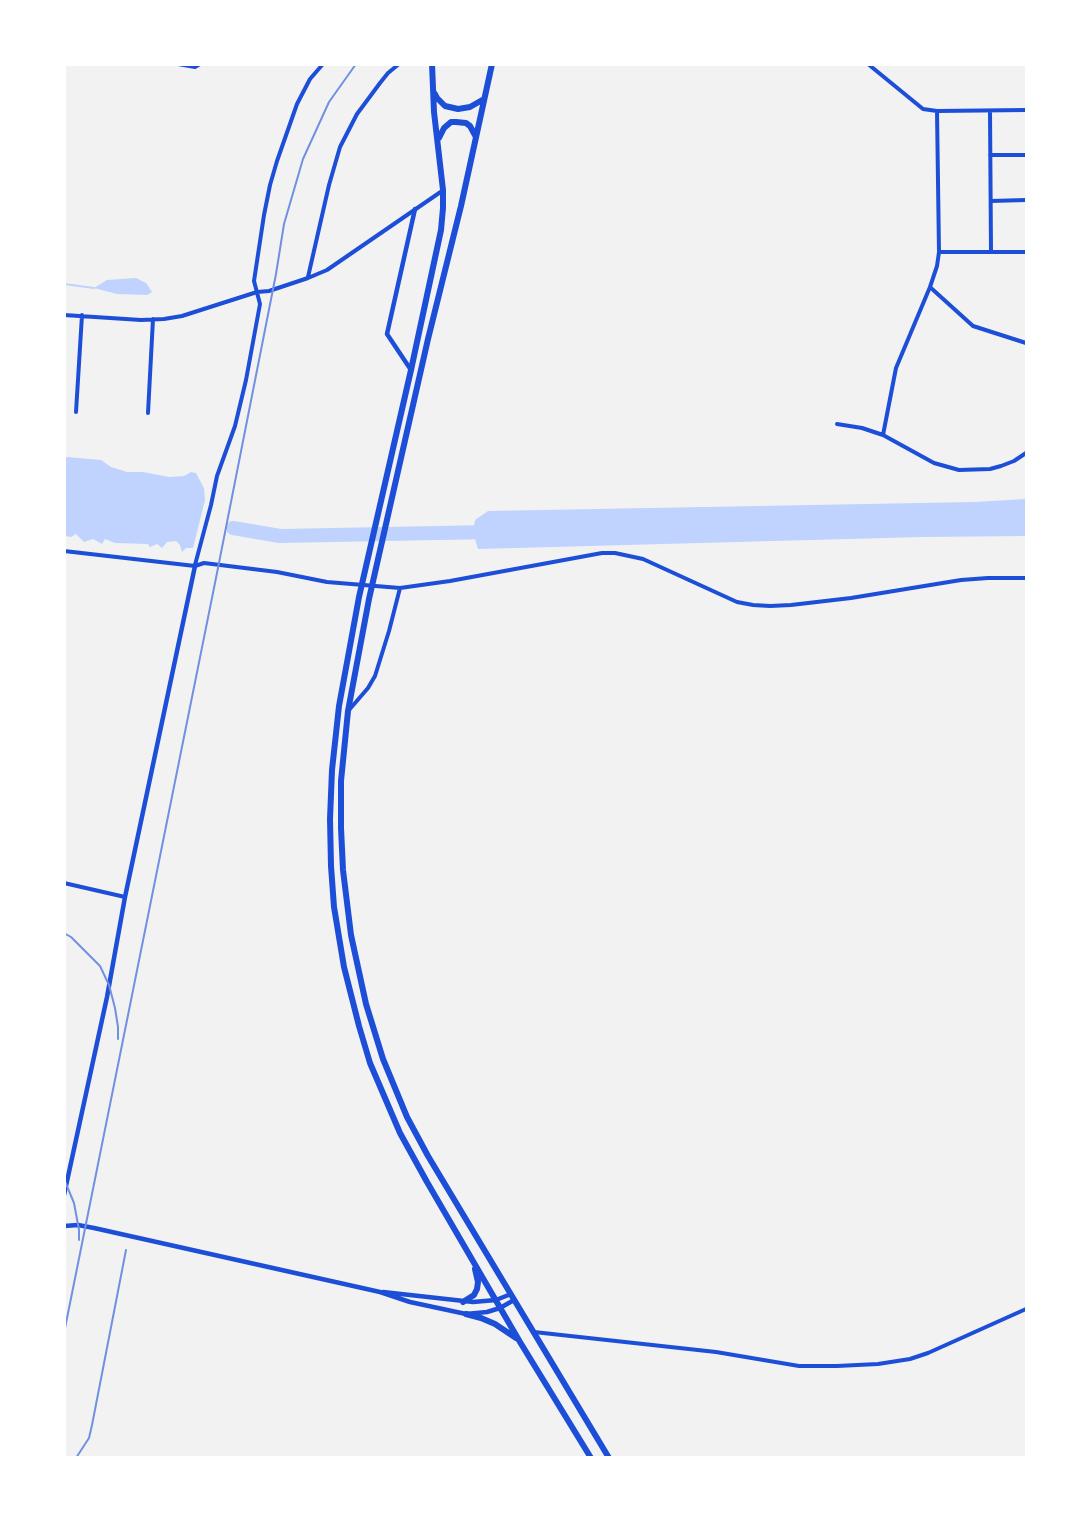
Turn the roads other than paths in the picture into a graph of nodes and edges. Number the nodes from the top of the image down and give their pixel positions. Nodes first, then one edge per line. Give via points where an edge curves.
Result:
1 (178, 64) edge
2 (200, 64) edge
3 (323, 64) edge
4 (399, 64) edge
5 (432, 64) edge
6 (492, 64) edge
7 (868, 64) edge
8 (433, 90) junction
9 (484, 99) junction
10 (1026, 110) edge
11 (937, 111) junction
12 (990, 111) junction
13 (476, 138) junction
14 (438, 141) junction
15 (1026, 154) edge
16 (990, 155) junction
17 (443, 190) junction
18 (1026, 200) edge
19 (991, 201) junction
20 (415, 209) junction
21 (991, 251) junction
22 (939, 252) junction
23 (1026, 252) edge
24 (308, 278) junction
25 (930, 287) junction
26 (256, 292) junction
27 (64, 315) edge
28 (82, 315) junction
29 (153, 320) junction
30 (1026, 343) edge
31 (411, 370) junction
32 (76, 412) dead end
33 (148, 413) dead end
34 (837, 424) dead end
35 (883, 435) junction
36 (1026, 453) edge
37 (64, 551) edge
38 (195, 566) junction
39 (1026, 578) edge
40 (400, 588) junction
41 (348, 711) junction
42 (64, 883) edge
43 (125, 897) junction
44 (64, 1195) edge
45 (64, 1226) edge
46 (471, 1257) junction
47 (380, 1292) junction
48 (512, 1297) junction
49 (496, 1300) junction
50 (463, 1302) junction
51 (501, 1308) junction
52 (1026, 1309) edge
53 (466, 1314) junction
54 (534, 1332) junction
55 (520, 1342) junction
56 (591, 1458) edge
57 (609, 1458) edge

1 - 2 street
3 - 26 street via 297,104 277,161 264,215 254,281
4 - 24 street via 357,114 340,147
5 - 8 main road
6 - 9 main road
7 - 11 street via 923,109
8 - 9 main road via 440,103 451,108 464,109
8 - 14 main road
9 - 13 main road
10 - 12 street
11 - 12 street
11 - 22 street
12 - 16 street
13 - 14 main road via 470,126 456,122 444,128
13 - 41 main road via 369,600
14 - 17 main road
15 - 16 street
16 - 19 street
17 - 20 street
17 - 31 main road via 439,241
18 - 19 street
19 - 21 street
20 - 24 street
20 - 31 street via 387,334
21 - 22 street
21 - 23 street
22 - 25 street
24 - 26 street
25 - 30 street via 973,326
25 - 35 street via 896,368
26 - 29 street via 182,316
26 - 38 street via 260,303 246,380
27 - 28 street
28 - 29 street
28 - 32 street
29 - 33 street
31 - 46 main road via 359,597 339,706 332,770 332,889 351,994 370,1063 410,1153
34 - 35 street
35 - 36 street via 934,463 959,470 990,469
37 - 38 street
38 - 40 street via 204,563 327,582
38 - 43 street
39 - 40 street via 961,580 851,598 753,605 737,602 630,555 602,553
40 - 41 street via 375,676
41 - 48 main road via 341,781 343,870 351,935 366,1004 407,1117
42 - 43 street
43 - 44 street
45 - 47 street via 94,1228
46 - 49 main road
46 - 50 main road via 477,1289
47 - 50 street
47 - 53 street
48 - 49 street
48 - 51 street
48 - 54 main road
49 - 50 street
49 - 51 main road
51 - 53 street
51 - 55 main road
52 - 54 street via 910,1359 837,1366 799,1366 716,1352
53 - 55 main road via 495,1324
54 - 57 main road
55 - 56 main road

